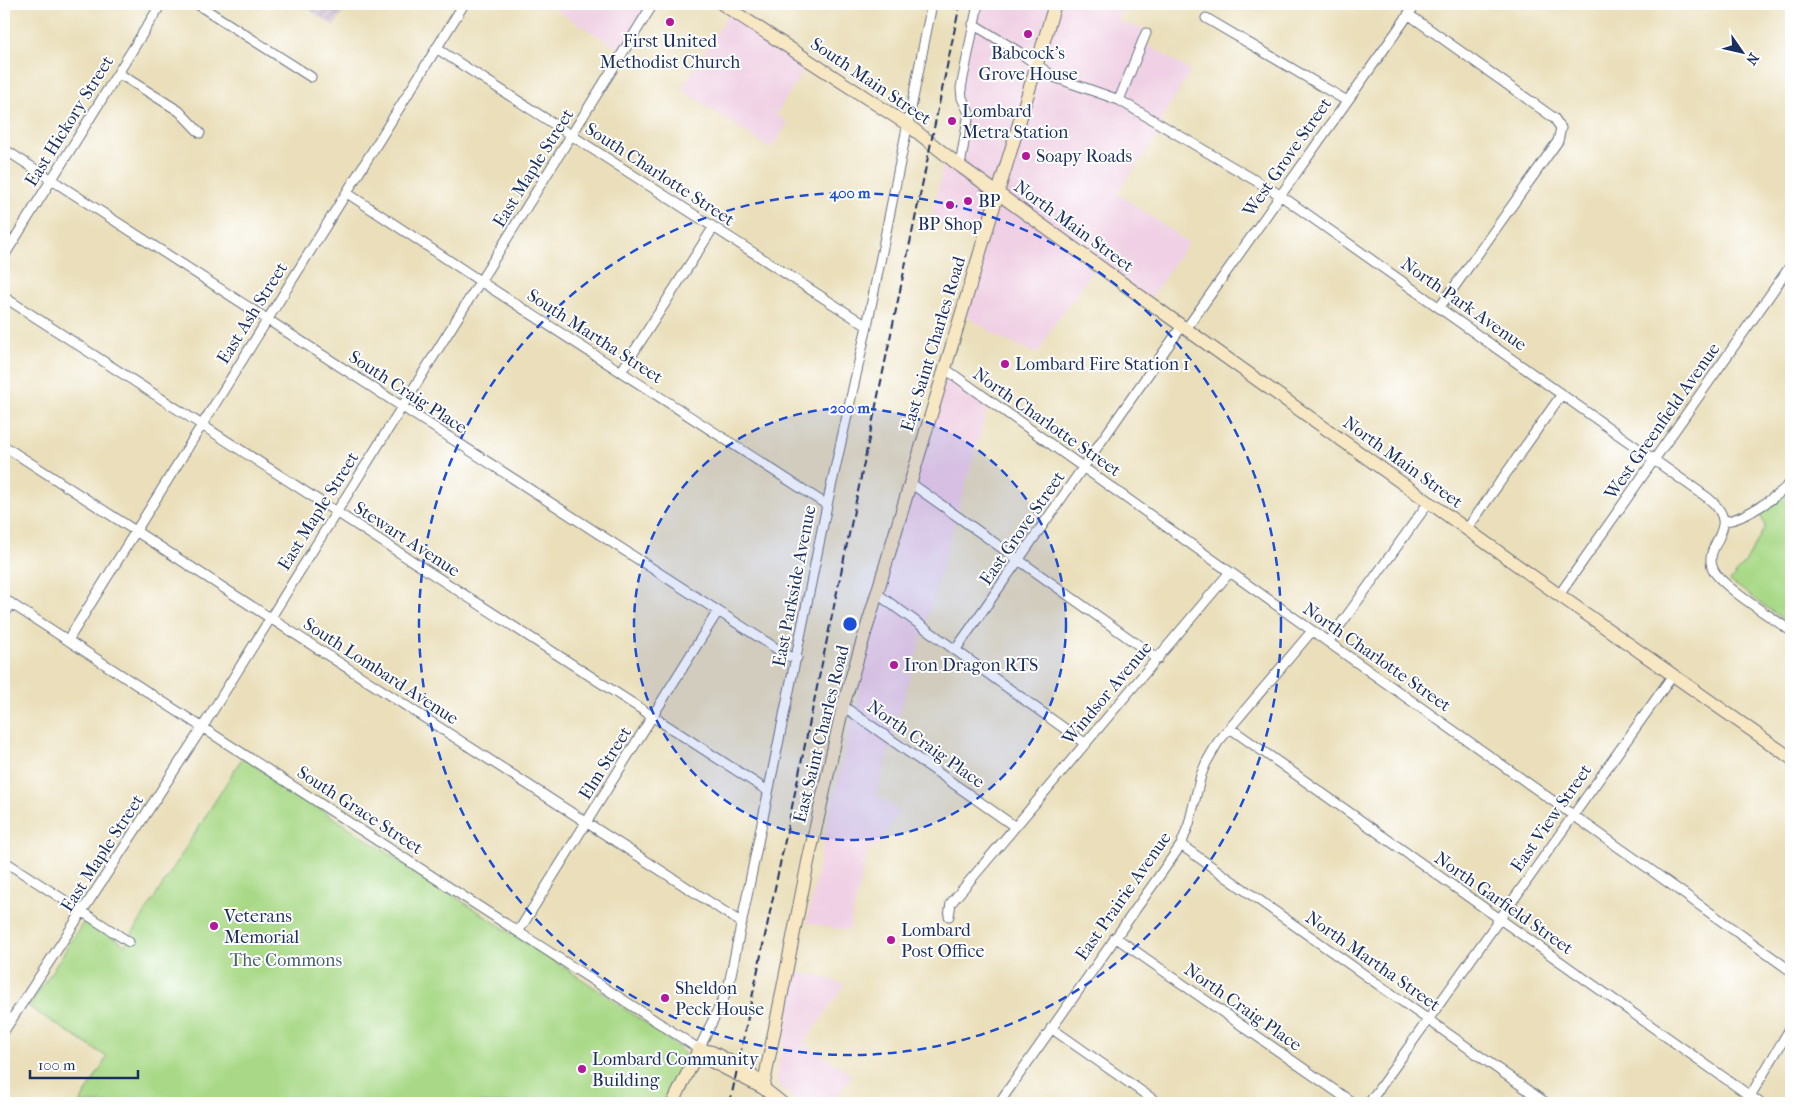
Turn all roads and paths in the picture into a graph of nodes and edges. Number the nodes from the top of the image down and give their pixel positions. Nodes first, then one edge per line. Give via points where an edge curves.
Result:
1 (161, 4) edge
2 (197, 4) edge
3 (464, 4) edge
4 (653, 4) edge
5 (722, 4) edge
6 (932, 4) edge
7 (978, 4) edge
8 (1055, 4) edge
9 (1416, 4) edge
10 (1408, 14) junction
11 (1206, 18) dead end
12 (974, 24) junction
13 (1146, 33) dead end
14 (436, 48) junction
15 (1037, 65) junction
16 (118, 73) junction
17 (312, 77) dead end
18 (1119, 100) junction
19 (1346, 101) junction
20 (908, 125) junction
21 (200, 133) dead end
22 (572, 136) junction
23 (4, 149) edge
24 (960, 166) junction
25 (51, 180) junction
26 (997, 192) junction
27 (347, 193) junction
28 (1280, 195) junction
29 (713, 228) junction
30 (4, 256) edge
31 (1791, 264) edge
32 (480, 281) junction
33 (4, 297) edge
34 (1440, 307) junction
35 (267, 319) junction
36 (867, 326) junction
37 (1184, 327) junction
38 (944, 368) junction
39 (621, 372) junction
40 (1562, 394) junction
41 (402, 408) junction
42 (201, 425) junction
43 (4, 446) edge
44 (1655, 459) junction
45 (1084, 467) junction
46 (910, 482) junction
47 (1791, 482) edge
48 (1429, 502) junction
49 (827, 505) junction
50 (336, 513) junction
51 (1724, 521) junction
52 (1467, 530) junction
53 (135, 531) junction
54 (1020, 560) junction
55 (1230, 572) junction
56 (876, 593) junction
57 (1558, 595) junction
58 (8, 601) edge
59 (718, 611) junction
60 (4, 616) edge
61 (270, 619) junction
62 (1791, 630) edge
63 (1312, 631) junction
64 (68, 640) junction
65 (1328, 642) junction
66 (956, 649) junction
67 (797, 658) junction
68 (1158, 659) junction
69 (1673, 675) junction
70 (843, 706) junction
71 (653, 716) junction
72 (202, 728) junction
73 (1230, 728) junction
74 (1086, 744) junction
75 (1791, 758) edge
76 (768, 791) junction
77 (1573, 815) junction
78 (586, 823) junction
79 (1014, 826) junction
80 (1180, 844) junction
81 (4, 861) edge
82 (83, 913) junction
83 (949, 916) dead end
84 (1499, 919) junction
85 (742, 923) junction
86 (518, 932) junction
87 (1115, 937) junction
88 (129, 942) dead end
89 (1791, 971) edge
90 (1428, 1020) junction
91 (1791, 1027) edge
92 (1051, 1028) junction
93 (4, 1032) edge
94 (699, 1049) junction
95 (763, 1088) junction
96 (1748, 1100) edge
97 (673, 1103) edge
98 (782, 1103) edge
99 (999, 1103) edge
100 (1158, 1103) edge
101 (1353, 1103) edge
102 (1369, 1103) edge
103 (1546, 1103) edge
104 (1760, 1103) edge

1 - 16 street, East Hickory Street
2 - 17 street
3 - 14 street, East Ash Street
4 - 22 street, East Maple Street
5 - 20 main road, South Main Street
6 - 20 street, East Parkside Avenue
7 - 12 street
8 - 15 main road, East Saint Charles Road
9 - 10 street, West Grove Street
10 - 19 street, West Grove Street
10 - 34 street via 1554,118 1561,128 1558,141
11 - 19 street
12 - 15 street, North Park Avenue
12 - 24 street via 961,88 969,113
13 - 18 street
14 - 22 street, South Charlotte Street
14 - 27 street, East Ash Street
15 - 18 street, North Park Avenue via 1054,77
15 - 26 main road, East Saint Charles Road
16 - 21 street via 179,111
16 - 25 street, East Hickory Street
18 - 28 street, North Park Avenue
19 - 28 street, West Grove Street
20 - 24 main road, South Main Street
20 - 36 street, East Parkside Avenue
22 - 29 street, South Charlotte Street
22 - 32 street, East Maple Street
23 - 25 street, South Craig Place
24 - 26 main road, South Main Street
25 - 30 street, East Hickory Street
25 - 35 street, South Craig Place
26 - 37 main road, North Main Street
26 - 38 main road, East Saint Charles Road
27 - 32 street, South Martha Street
27 - 35 street, East Ash Street
28 - 34 street, North Park Avenue
28 - 37 street, West Grove Street
29 - 36 street, South Charlotte Street
29 - 39 street
31 - 44 street, West Greenfield Avenue
32 - 39 street, South Martha Street
32 - 41 street, East Maple Street
33 - 42 street, Stewart Avenue
34 - 40 street, North Park Avenue
35 - 41 street, South Craig Place
35 - 42 street, East Ash Street
36 - 49 street, East Parkside Avenue
37 - 45 street, East Grove Street
37 - 48 main road, North Main Street
38 - 45 street, North Charlotte Street
38 - 46 main road, East Saint Charles Road
39 - 49 street, South Martha Street
40 - 44 street, North Park Avenue
40 - 52 street
41 - 50 street, East Maple Street
41 - 59 street, South Craig Place
42 - 50 street, Stewart Avenue
42 - 53 street, East Ash Street
43 - 53 street, South Lombard Avenue
44 - 51 street, North Park Avenue via 1714,502
44 - 57 street, West Greenfield Avenue
45 - 54 street, East Grove Street
45 - 55 street, North Charlotte Street
46 - 54 street
46 - 56 main road, East Saint Charles Road
47 - 51 street via 1774,497 1736,519
48 - 52 main road, North Main Street
48 - 65 street
49 - 67 street, East Parkside Avenue
50 - 61 street, East Maple Street
50 - 71 street, Stewart Avenue
51 - 62 street via 1713,552 1714,571 1731,588
52 - 57 main road, North Main Street
53 - 61 street, South Lombard Avenue
53 - 64 street, East Ash Street
54 - 66 street, East Grove Street
54 - 68 street
55 - 63 street, North Charlotte Street
55 - 68 street, Windsor Avenue
56 - 66 street
56 - 70 main road, East Saint Charles Road
57 - 69 main road, North Main Street
58 - 60 street
58 - 64 street, South Grace Street
59 - 67 street, South Craig Place via 788,656
59 - 71 street, Elm Street
61 - 72 street, East Maple Street
61 - 78 street, South Lombard Avenue
63 - 65 street, North Charlotte Street
63 - 73 street, East Prairie Avenue
64 - 72 street, South Grace Street
65 - 77 street, North Charlotte Street
66 - 74 street
67 - 76 street, East Parkside Avenue
68 - 74 street, Windsor Avenue
69 - 75 main road, North Main Street
69 - 77 street, East View Street
70 - 79 street, North Craig Place
70 - 95 main road, East Saint Charles Road
71 - 76 street, Stewart Avenue
71 - 78 street, Elm Street
72 - 82 street, East Maple Street
72 - 86 street, South Grace Street
73 - 80 street, East Prairie Avenue via 1206,764 1186,834
73 - 84 street, North Garfield Street
74 - 79 street, Windsor Avenue
76 - 85 street, East Parkside Avenue
77 - 84 street, East View Street
77 - 89 street, North Charlotte Street
78 - 85 street, South Lombard Avenue
78 - 86 street, Elm Street
79 - 83 street, Windsor Avenue via 951,902
80 - 87 street, East Prairie Avenue
80 - 90 street, North Martha Street
81 - 82 street
82 - 88 street
82 - 93 street, East Maple Street
84 - 90 street, East View Street
84 - 96 street, North Garfield Street
85 - 94 street, East Parkside Avenue via 728,990
86 - 94 street, South Grace Street
87 - 92 street, East Prairie Avenue
87 - 101 street, North Craig Place
90 - 102 street, East View Street
90 - 103 street, North Martha Street
91 - 96 street
92 - 99 street, East Prairie Avenue
92 - 100 street
94 - 95 main road via 712,1052 750,1072
94 - 97 main road
95 - 98 main road
96 - 104 street, North Garfield Street

